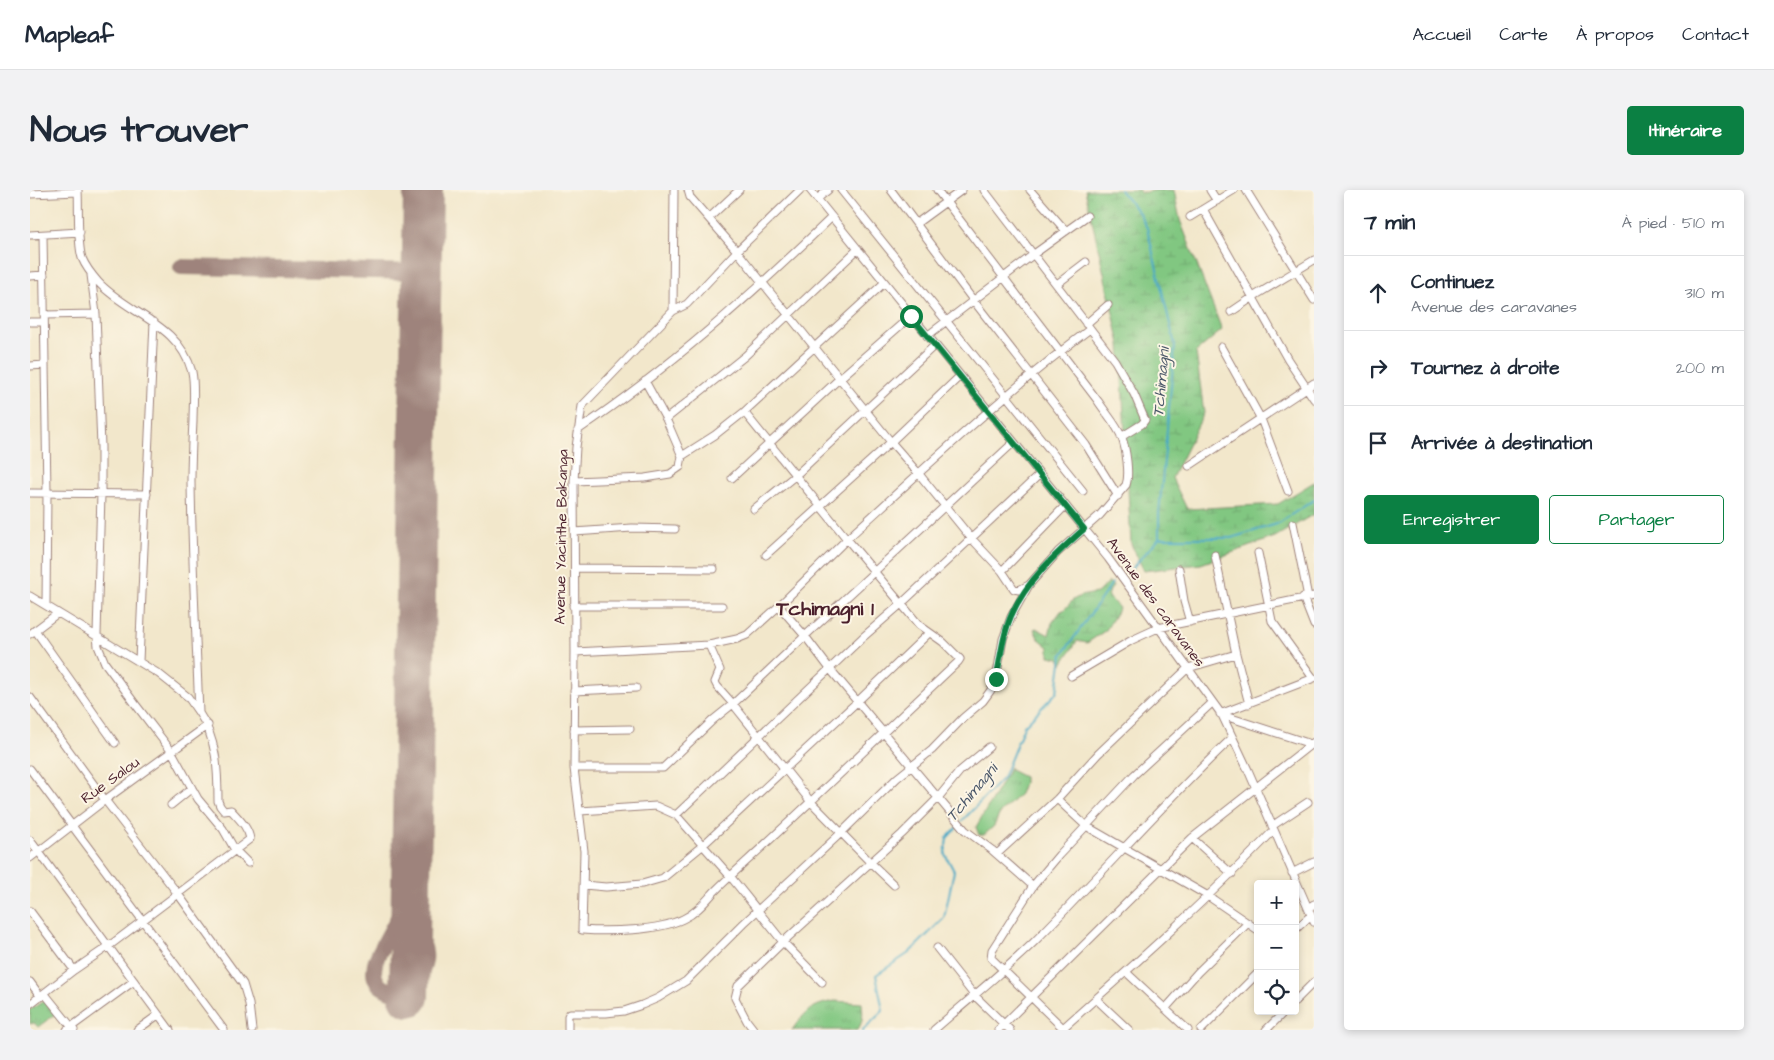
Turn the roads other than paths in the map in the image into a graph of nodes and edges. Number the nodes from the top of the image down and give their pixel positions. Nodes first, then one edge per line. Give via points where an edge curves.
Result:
1 (674, 190) edge
2 (688, 190) edge
3 (739, 190) edge
4 (800, 190) edge
5 (810, 190) edge
6 (828, 190) edge
7 (841, 190) edge
8 (891, 190) edge
9 (937, 190) edge
10 (962, 190) edge
11 (984, 190) edge
12 (1030, 190) edge
13 (1210, 190) edge
14 (1234, 190) edge
15 (1246, 190) edge
16 (78, 191) edge
17 (30, 194) edge
18 (817, 199) junction
19 (1217, 200) junction
20 (946, 202) junction
21 (1203, 209) junction
22 (1087, 216) dead end
23 (832, 217) junction
24 (1190, 217) dead end
25 (709, 218) junction
26 (917, 223) junction
27 (1066, 231) junction
28 (80, 232) junction
29 (30, 235) edge
30 (44, 235) junction
31 (858, 249) junction
32 (738, 251) junction
33 (1034, 254) junction
34 (1314, 260) edge
35 (1086, 262) dead end
36 (1295, 271) junction
37 (90, 273) junction
38 (30, 276) edge
39 (44, 276) junction
40 (1004, 278) junction
41 (884, 283) junction
42 (763, 284) junction
43 (1057, 284) junction
44 (1253, 297) junction
45 (973, 300) junction
46 (1314, 300) edge
47 (1108, 305) dead end
48 (673, 311) junction
49 (1231, 312) dead end
50 (96, 314) junction
51 (789, 315) junction
52 (911, 316) junction
53 (44, 319) junction
54 (30, 322) edge
55 (154, 322) junction
56 (945, 322) junction
57 (1088, 326) junction
58 (928, 336) junction
59 (935, 345) junction
60 (1221, 347) dead end
61 (814, 348) junction
62 (1060, 352) junction
63 (45, 365) junction
64 (30, 366) edge
65 (1032, 374) junction
66 (960, 376) junction
67 (839, 379) junction
68 (645, 381) junction
69 (1314, 383) edge
70 (1306, 388) junction
71 (1005, 397) junction
72 (1314, 399) edge
73 (865, 410) junction
74 (988, 411) junction
75 (744, 412) junction
76 (666, 419) junction
77 (1261, 419) junction
78 (578, 430) junction
79 (1121, 437) junction
80 (891, 442) junction
81 (1014, 442) junction
82 (769, 443) junction
83 (682, 456) junction
84 (1188, 466) dead end
85 (919, 474) junction
86 (1040, 474) junction
87 (796, 475) junction
88 (732, 478) dead end
89 (574, 481) junction
90 (1288, 491) dead end
91 (1082, 492) dead end
92 (30, 493) edge
93 (47, 493) junction
94 (101, 494) junction
95 (147, 494) junction
96 (1118, 496) junction
97 (821, 506) junction
98 (945, 506) junction
99 (1065, 506) junction
100 (754, 509) dead end
101 (1293, 523) dead end
102 (675, 529) dead end
103 (1084, 529) junction
104 (574, 532) junction
105 (971, 538) junction
106 (847, 539) junction
107 (1258, 553) dead end
108 (766, 555) dead end
109 (1215, 555) dead end
110 (575, 568) junction
111 (1179, 569) dead end
112 (714, 570) dead end
113 (1002, 571) junction
114 (875, 572) junction
115 (1029, 585) junction
116 (30, 596) edge
117 (1309, 597) edge
118 (901, 604) junction
119 (1268, 604) junction
120 (46, 605) junction
121 (573, 606) junction
122 (722, 606) dead end
123 (779, 606) junction
124 (58, 612) junction
125 (1227, 614) junction
126 (1190, 622) junction
127 (1314, 625) edge
128 (1158, 628) junction
129 (33, 632) edge
130 (929, 633) junction
131 (97, 636) junction
132 (805, 636) junction
133 (708, 645) junction
134 (574, 652) junction
135 (1236, 654) junction
136 (139, 661) junction
137 (1188, 668) junction
138 (830, 669) junction
139 (1070, 676) dead end
140 (1314, 678) edge
141 (636, 688) dead end
142 (574, 691) junction
143 (30, 696) edge
144 (858, 701) junction
145 (1212, 703) junction
146 (733, 704) junction
147 (1249, 704) junction
148 (199, 712) junction
149 (1221, 715) junction
150 (208, 725) junction
151 (630, 729) dead end
152 (574, 730) junction
153 (883, 732) junction
154 (760, 737) junction
155 (1232, 738) junction
156 (115, 743) dead end
157 (1313, 743) edge
158 (989, 747) dead end
159 (172, 752) junction
160 (912, 767) junction
161 (574, 768) junction
162 (784, 768) junction
163 (30, 769) edge
164 (1255, 787) junction
165 (192, 788) junction
166 (938, 798) junction
167 (1057, 799) junction
168 (105, 800) junction
169 (811, 802) junction
170 (1308, 802) dead end
171 (171, 805) dead end
172 (580, 812) junction
173 (676, 815) junction
174 (72, 825) junction
175 (1086, 826) junction
176 (1273, 828) junction
177 (841, 833) junction
178 (1192, 838) junction
179 (30, 840) edge
180 (702, 846) junction
181 (1125, 848) junction
182 (235, 850) junction
183 (38, 851) junction
184 (997, 854) junction
185 (30, 858) edge
186 (1314, 862) edge
187 (248, 863) dead end
188 (871, 863) junction
189 (1162, 869) junction
190 (1292, 873) junction
191 (1232, 874) junction
192 (730, 876) junction
193 (584, 885) junction
194 (894, 885) dead end
195 (1033, 886) junction
196 (178, 894) junction
197 (1208, 896) junction
198 (1311, 906) edge
199 (758, 910) junction
200 (30, 911) edge
201 (1312, 919) edge
202 (143, 920) junction
203 (1248, 923) junction
204 (1254, 927) edge
205 (1299, 927) edge
206 (783, 942) junction
207 (109, 946) junction
208 (937, 948) dead end
209 (74, 970) junction
210 (1004, 970) junction
211 (1126, 972) junction
212 (1254, 977) edge
213 (134, 981) junction
214 (30, 982) edge
215 (822, 982) dead end
216 (1314, 982) edge
217 (43, 995) junction
218 (974, 995) junction
219 (1032, 997) junction
220 (1299, 997) edge
221 (1096, 999) junction
222 (30, 1004) edge
223 (1165, 1009) junction
224 (158, 1015) junction
225 (1281, 1015) edge
226 (747, 1021) junction
227 (1004, 1024) junction
228 (71, 1029) edge
229 (1064, 1029) edge
230 (137, 1030) edge
231 (170, 1030) edge
232 (224, 1030) edge
233 (252, 1030) edge
234 (568, 1030) edge
235 (745, 1030) edge
236 (754, 1030) edge
237 (934, 1030) edge
238 (998, 1030) edge
239 (1010, 1030) edge
240 (1129, 1030) edge
241 (1188, 1030) edge
242 (1201, 1030) edge
243 (1266, 1030) edge

1 - 48 street
2 - 25 street via 690,197
3 - 25 street
4 - 32 street
5 - 18 street, Avenue des caravanes
6 - 18 street
7 - 56 street
8 - 26 street
9 - 20 street
10 - 20 street
11 - 33 street
12 - 27 street
13 - 19 street
14 - 19 street
15 - 36 street
16 - 17 street
16 - 28 street
18 - 23 street, Avenue des caravanes
19 - 21 street
20 - 26 street
20 - 40 street
21 - 24 street
21 - 44 street
22 - 27 street
23 - 31 street, Avenue des caravanes
23 - 42 street
25 - 32 street
26 - 45 street
27 - 33 street
28 - 30 street
28 - 37 street via 82,258
29 - 30 street
30 - 39 street
31 - 41 street, Avenue des caravanes
31 - 51 street
32 - 42 street
32 - 48 street via 687,304
33 - 40 street
33 - 43 street
34 - 36 street
35 - 43 street
36 - 44 street
36 - 46 street
37 - 50 street
37 - 55 street via 126,306
38 - 39 street
39 - 53 street
40 - 45 street
40 - 62 street
41 - 52 street, Avenue des caravanes
41 - 61 street
42 - 51 street
42 - 68 street
43 - 57 street
44 - 49 street
44 - 70 street
45 - 56 street
45 - 65 street
47 - 57 street
48 - 78 street, Avenue Yacinthe Bakanga via 582,406
50 - 53 street
50 - 94 street
51 - 61 street
51 - 76 street via 745,356
52 - 58 street, Avenue des caravanes
52 - 67 street
53 - 54 street
53 - 63 street
55 - 95 street
55 - 148 street via 179,345 193,378 192,520
56 - 58 street
56 - 71 street
57 - 62 street
57 - 79 street via 1114,362 1144,415 1142,424
58 - 59 street, Avenue des caravanes
59 - 66 street, Avenue des caravanes
59 - 73 street
60 - 77 street
61 - 67 street
61 - 75 street
62 - 65 street
62 - 79 street
63 - 64 street
63 - 93 street
65 - 71 street
65 - 96 street via 1086,445
66 - 74 street, Avenue des caravanes
66 - 80 street
67 - 73 street
67 - 82 street
68 - 76 street
68 - 78 street
69 - 70 street
70 - 72 street
70 - 77 street
71 - 74 street
71 - 91 street
73 - 80 street
73 - 87 street
74 - 81 street, Avenue des caravanes
74 - 85 street
75 - 82 street
75 - 83 street
76 - 83 street
77 - 84 street
77 - 90 street
78 - 89 street, Avenue Yacinthe Bakanga
79 - 96 street via 1128,479
80 - 85 street
80 - 97 street
81 - 86 street, Avenue des caravanes
81 - 98 street
82 - 87 street
82 - 88 street
83 - 89 street via 680,467 670,474
85 - 98 street
85 - 106 street
86 - 99 street, Avenue des caravanes
86 - 105 street
87 - 97 street
87 - 100 street
89 - 104 street, Avenue Yacinthe Bakanga
92 - 93 street
93 - 94 street
93 - 120 street
94 - 95 street
94 - 131 street
95 - 136 street
96 - 103 street
97 - 106 street
97 - 108 street
98 - 105 street
98 - 114 street
99 - 103 street, Avenue des caravanes
99 - 113 street
101 - 117 street
102 - 104 street
103 - 115 street
103 - 128 street, Avenue des caravanes
104 - 110 street, Avenue Yacinthe Bakanga
105 - 113 street
105 - 118 street
106 - 114 street
106 - 123 street
107 - 119 street
109 - 125 street
110 - 112 street
110 - 121 street, Avenue Yacinthe Bakanga
111 - 126 street
113 - 115 street via 1014,589
114 - 118 street
114 - 132 street
115 - 160 street via 1010,617 991,690
116 - 120 street
117 - 119 street
117 - 127 street
118 - 130 street
118 - 138 street
119 - 125 street
119 - 140 street via 1272,621
120 - 124 street
121 - 122 street
121 - 134 street, Avenue Yacinthe Bakanga
123 - 132 street
123 - 133 street via 747,635
124 - 129 street
124 - 131 street
125 - 126 street
125 - 135 street
126 - 128 street
128 - 137 street, Avenue des caravanes
128 - 139 street
129 - 156 street
130 - 144 street
130 - 153 street via 960,659
131 - 136 street
131 - 159 street via 105,663
132 - 138 street
132 - 146 street
133 - 134 street
133 - 146 street via 720,670 716,686
134 - 142 street, Avenue Yacinthe Bakanga
135 - 137 street
135 - 147 street
136 - 148 street via 188,697
137 - 145 street, Avenue des caravanes
137 - 167 street via 1098,754
138 - 144 street
138 - 154 street
140 - 147 street
141 - 142 street
142 - 152 street, Avenue Yacinthe Bakanga
143 - 168 street
144 - 153 street
144 - 162 street
145 - 149 street, Avenue des caravanes
145 - 175 street via 1134,775
146 - 154 street
146 - 161 street via 663,768
147 - 149 street
148 - 150 street
149 - 155 street, Avenue des caravanes
149 - 157 street
150 - 159 street, Rue Salou
150 - 182 street via 217,761 218,801 224,810 231,810 249,831 250,839
151 - 152 street
152 - 161 street, Avenue Yacinthe Bakanga
153 - 160 street
153 - 169 street
154 - 162 street
154 - 173 street
155 - 164 street, Avenue des caravanes
155 - 181 street
157 - 164 street
158 - 166 street via 960,771
159 - 165 street
159 - 168 street, Rue Salou
160 - 166 street
160 - 177 street
161 - 172 street, Avenue Yacinthe Bakanga
162 - 169 street
162 - 180 street
163 - 174 street
164 - 176 street, Avenue des caravanes
164 - 178 street
165 - 171 street
165 - 182 street
166 - 184 street via 965,830
166 - 188 street
167 - 175 street
167 - 184 street
168 - 174 street, Rue Salou
168 - 196 street
169 - 177 street
169 - 192 street
170 - 176 street
172 - 173 street via 646,806
172 - 193 street
173 - 180 street
174 - 183 street, Rue Salou
174 - 202 street
175 - 181 street
175 - 195 street
176 - 190 street, Avenue des caravanes
176 - 191 street
177 - 188 street
177 - 199 street
178 - 189 street
178 - 191 street
179 - 183 street
180 - 192 street
180 - 193 street via 663,878 653,882 606,887
181 - 189 street
181 - 210 street
182 - 187 street
182 - 196 street
183 - 185 street, Rue Salou
183 - 207 street
184 - 195 street
186 - 190 street
188 - 194 street
188 - 206 street
189 - 197 street
189 - 219 street
190 - 198 street, Avenue des caravanes
191 - 197 street
192 - 193 street via 692,914 677,922 608,931 582,930
192 - 199 street
195 - 210 street via 992,950 992,958
196 - 202 street
196 - 233 street via 243,984
197 - 203 street
197 - 211 street
198 - 201 street, Avenue des caravanes
199 - 206 street
199 - 234 street via 686,981 672,990 624,1011 570,1013
200 - 209 street
201 - 205 street
202 - 207 street
202 - 232 street
203 - 204 street
203 - 223 street
206 - 215 street
206 - 226 street via 738,986 735,998
207 - 209 street
207 - 213 street
208 - 218 street
209 - 217 street
210 - 218 street
210 - 219 street
211 - 221 street
211 - 223 street
212 - 242 street
213 - 224 street
213 - 228 street
214 - 217 street
216 - 220 street
217 - 222 street
217 - 228 street
218 - 227 street
218 - 237 street
219 - 227 street
219 - 229 street
221 - 229 street
221 - 240 street
223 - 241 street
224 - 230 street
224 - 231 street
225 - 243 street
226 - 235 street
226 - 236 street
227 - 238 street
227 - 239 street

